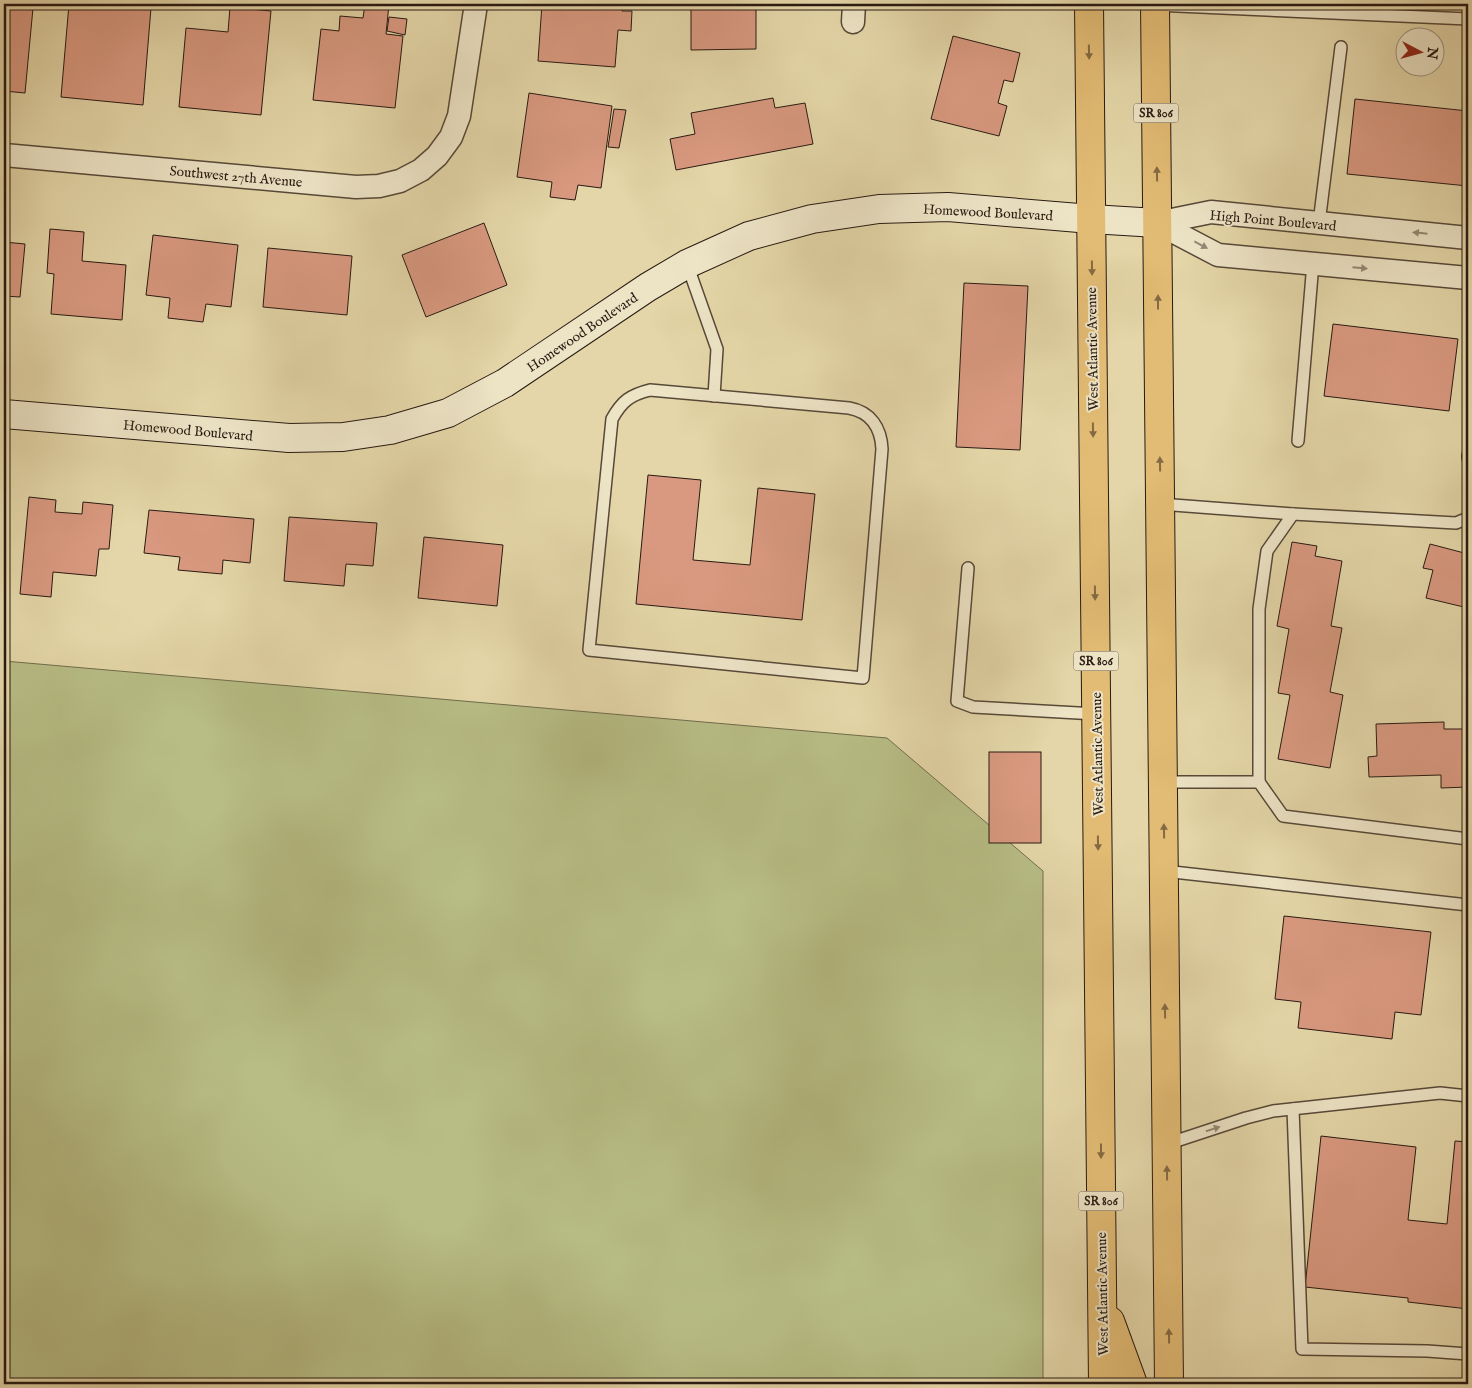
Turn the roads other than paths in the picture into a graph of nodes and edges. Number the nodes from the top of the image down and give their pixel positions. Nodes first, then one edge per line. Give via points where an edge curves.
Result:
1 (476, 4) edge
2 (1089, 4) edge
3 (1155, 4) edge
4 (1341, 9) edge
5 (1468, 19) edge
6 (1341, 47) dead end
7 (4, 155) edge
8 (1091, 219) junction
9 (1157, 223) junction
10 (1319, 223) junction
11 (1468, 238) edge
12 (1313, 263) junction
13 (687, 264) junction
14 (1468, 278) edge
15 (714, 396) junction
16 (4, 414) edge
17 (1298, 441) dead end
18 (1160, 504) junction
19 (1294, 514) junction
20 (1468, 518) edge
21 (968, 568) dead end
22 (1096, 714) junction
23 (1163, 782) junction
24 (1259, 782) junction
25 (1468, 839) edge
26 (1164, 871) junction
27 (1468, 905) edge
28 (1468, 1096) edge
29 (1293, 1109) junction
30 (1167, 1144) junction
31 (1102, 1301) junction
32 (1468, 1354) edge
33 (1103, 1384) edge
34 (1133, 1384) edge
35 (1169, 1384) edge

1 - 7 street, Southwest 27th Avenue via 459,116 451,137 438,156 400,181 356,187
2 -> 8 main road, West Atlantic Avenue / SR 806
3 - 4 lane
9 -> 3 main road, SR 806
4 - 5 lane
6 - 10 lane
8 - 9 street, Homewood Boulevard
8 - 13 street, Homewood Boulevard via 948,207 879,209 812,219 749,236
8 -> 22 main road, West Atlantic Avenue / SR 806
9 - 10 street, High Point Boulevard via 1211,212
9 -> 12 street via 1218,255
18 -> 9 main road, SR 806
11 -> 10 street, High Point Boulevard
12 -> 14 street
12 - 17 lane
13 - 15 lane via 717,349
13 - 16 street, Homewood Boulevard via 505,383 448,413 390,430 342,437 289,438
15 - 15 lane via 650,390 627,399 612,419 589,650 863,678 882,449 878,429 868,416 855,409
18 - 19 lane
18 - 23 main road, SR 806
19 - 20 lane via 1456,523
19 - 24 lane via 1266,551 1260,609
21 - 22 lane via 957,701 973,707
22 -> 31 main road, West Atlantic Avenue / SR 806
23 - 24 lane
26 -> 23 main road, SR 806
24 - 25 lane via 1283,816
26 - 27 lane
30 -> 26 main road, SR 806
28 - 29 lane via 1440,1093
30 -> 29 lane via 1246,1118
29 - 32 lane via 1302,1349
35 -> 30 main road, SR 806
31 - 33 main road, West Atlantic Avenue / SR 806
31 - 34 main road

